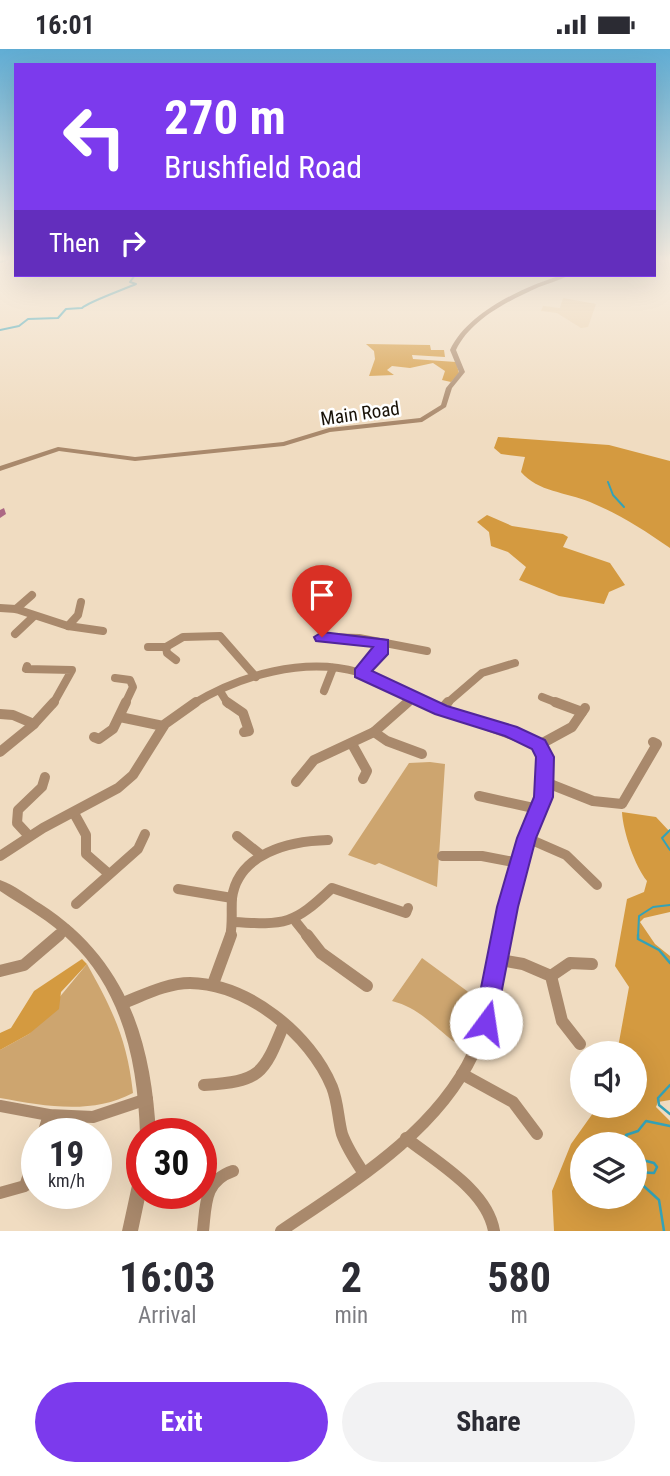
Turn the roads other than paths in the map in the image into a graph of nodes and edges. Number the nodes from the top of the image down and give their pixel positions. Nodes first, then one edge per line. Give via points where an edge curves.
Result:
1 (491, 313) edge
2 (0, 469) edge
3 (32, 595) dead end
4 (81, 602) dead end
5 (0, 608) edge
6 (16, 609) junction
7 (33, 617) junction
8 (68, 626) junction
9 (103, 631) dead end
10 (15, 634) dead end
11 (322, 637) dead end
12 (383, 643) junction
13 (148, 647) dead end
14 (166, 647) junction
15 (427, 651) dead end
16 (176, 660) dead end
17 (515, 663) dead end
18 (27, 666) dead end
19 (333, 668) junction
20 (361, 673) junction
21 (114, 677) dead end
22 (257, 677) junction
23 (220, 691) junction
24 (324, 691) dead end
25 (542, 697) dead end
26 (413, 698) junction
27 (441, 710) junction
28 (0, 714) edge
29 (120, 716) junction
30 (34, 725) junction
31 (163, 726) junction
32 (244, 732) dead end
33 (374, 732) junction
34 (94, 737) dead end
35 (653, 742) dead end
36 (352, 744) junction
37 (539, 745) junction
38 (0, 752) edge
39 (422, 754) dead end
40 (46, 777) dead end
41 (363, 779) dead end
42 (296, 782) dead end
43 (545, 782) junction
44 (479, 796) dead end
45 (538, 809) junction
46 (75, 815) junction
47 (145, 834) dead end
48 (29, 836) junction
49 (237, 836) dead end
50 (527, 838) junction
51 (328, 840) dead end
52 (261, 855) junction
53 (0, 856) edge
54 (442, 856) dead end
55 (519, 863) junction
56 (109, 874) junction
57 (0, 885) edge
58 (597, 885) dead end
59 (178, 889) dead end
60 (232, 898) junction
61 (76, 904) dead end
62 (408, 908) dead end
63 (233, 922) junction
64 (296, 922) junction
65 (65, 929) junction
66 (500, 960) junction
67 (592, 964) dead end
68 (1, 972) edge
69 (551, 976) junction
70 (213, 984) junction
71 (366, 986) dead end
72 (123, 1003) junction
73 (284, 1024) junction
74 (578, 1041) edge
75 (461, 1074) junction
76 (204, 1084) dead end
77 (148, 1099) junction
78 (0, 1106) edge
79 (49, 1115) junction
80 (48, 1118) edge
81 (148, 1118) edge
82 (537, 1134) dead end
83 (406, 1137) junction
84 (233, 1171) dead end
85 (363, 1172) junction
86 (0, 1193) edge
87 (21, 1193) edge
88 (135, 1209) edge
89 (130, 1231) edge
90 (203, 1231) edge
91 (281, 1231) edge
92 (494, 1231) edge

1 - 2 street, Main Road via 459,336 453,350 462,372 449,388 444,406 422,420 329,430 269,446 157,458 114,458 58,449
3 - 6 street
4 - 8 street via 78,615
5 - 6 street
6 - 7 street
7 - 8 street
7 - 10 street
8 - 9 street
11 - 12 street
12 - 15 street
12 - 20 street via 380,654
13 - 14 street
14 - 16 street
14 - 22 street via 183,637 220,636
17 - 27 street via 465,683
18 - 30 street via 72,670 61,696
19 - 20 street
19 - 22 street via 295,668
19 - 24 street
20 - 26 street
21 - 29 street via 130,680 133,687
22 - 23 street
23 - 31 street via 192,704
23 - 32 street via 229,705 243,713 249,731
25 - 37 street via 583,710 572,727
26 - 27 street
26 - 33 street
27 - 37 street via 511,731
28 - 30 street
29 - 31 street
29 - 34 street via 106,736
30 - 38 street
31 - 46 street via 130,779
33 - 36 street
33 - 39 street
35 - 43 street via 657,744 651,759 622,804 597,802
36 - 41 street via 367,771
36 - 42 street via 314,760
37 - 43 street via 545,757
40 - 48 street via 18,810 17,823
43 - 45 street
44 - 45 street
45 - 50 street
46 - 48 street
46 - 56 street via 86,835 86,854
47 - 56 street via 138,849
48 - 53 street
49 - 52 street
50 - 55 street
50 - 58 street via 555,846 581,865
51 - 52 street via 308,839
52 - 60 street via 237,883
54 - 55 street via 482,856
55 - 66 street
56 - 61 street
57 - 65 street
59 - 60 street
60 - 63 street
62 - 64 street via 406,913 332,888
63 - 64 street
63 - 70 street
64 - 71 street via 321,954
65 - 68 street via 24,965
65 - 72 street via 83,946
66 - 69 street
66 - 75 street via 486,1023
67 - 69 street via 570,963
69 - 74 street via 562,1021
70 - 72 street via 156,989
70 - 73 street
72 - 77 street
73 - 76 street via 269,1063 258,1075 248,1082
73 - 85 street via 316,1055 332,1087 344,1138
75 - 82 street via 513,1102
75 - 83 street
77 - 79 street via 93,1117
77 - 81 street
78 - 79 street
79 - 80 street
83 - 85 street
83 - 92 street via 477,1196
84 - 90 street via 211,1181
85 - 91 street
86 - 87 street
88 - 89 street

